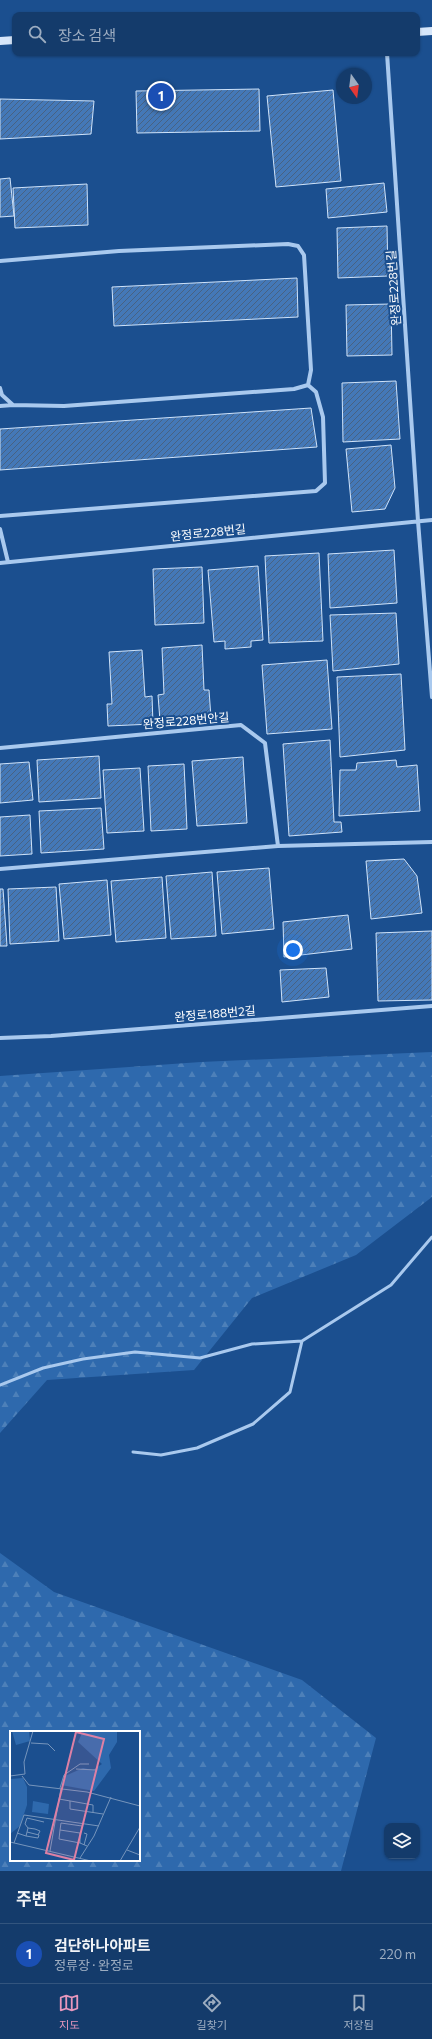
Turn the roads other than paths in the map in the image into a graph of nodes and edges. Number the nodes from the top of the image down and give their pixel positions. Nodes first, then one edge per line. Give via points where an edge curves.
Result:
1 (432, 31) edge
2 (420, 32) edge
3 (12, 40) edge
4 (0, 41) edge
5 (387, 56) edge
6 (0, 261) edge
7 (308, 385) junction
8 (0, 388) edge
9 (13, 405) junction
10 (0, 406) edge
11 (0, 516) edge
12 (432, 520) edge
13 (418, 521) junction
14 (0, 529) edge
15 (8, 562) junction
16 (0, 563) edge
17 (432, 697) edge
18 (0, 748) edge
19 (432, 842) edge
20 (278, 846) junction
21 (0, 868) edge
22 (432, 1006) edge
23 (0, 1038) edge
24 (432, 1237) edge
25 (302, 1341) junction
26 (0, 1385) edge
27 (133, 1452) dead end

1 - 2 main road
3 - 4 main road
5 - 13 street, 완정로228번길
6 - 7 street via 202,246 298,246 304,255 311,370
7 - 9 street via 294,389 72,405
7 - 11 street via 316,392 322,417 325,483 316,491
8 - 9 street via 2,396
9 - 10 street
12 - 13 street
13 - 15 street, 완정로228번길
13 - 17 street, 완정로228번길
14 - 15 street
15 - 16 street, 완정로228번길
18 - 20 street, 완정로228번안길 via 241,725 266,743
19 - 20 street
20 - 21 street
22 - 23 street, 완정로188번2길 via 59,1036
24 - 25 lane via 391,1285
25 - 26 lane via 252,1344 200,1358 135,1352 83,1359 43,1368
25 - 27 lane via 290,1392 253,1424 197,1448 161,1455

